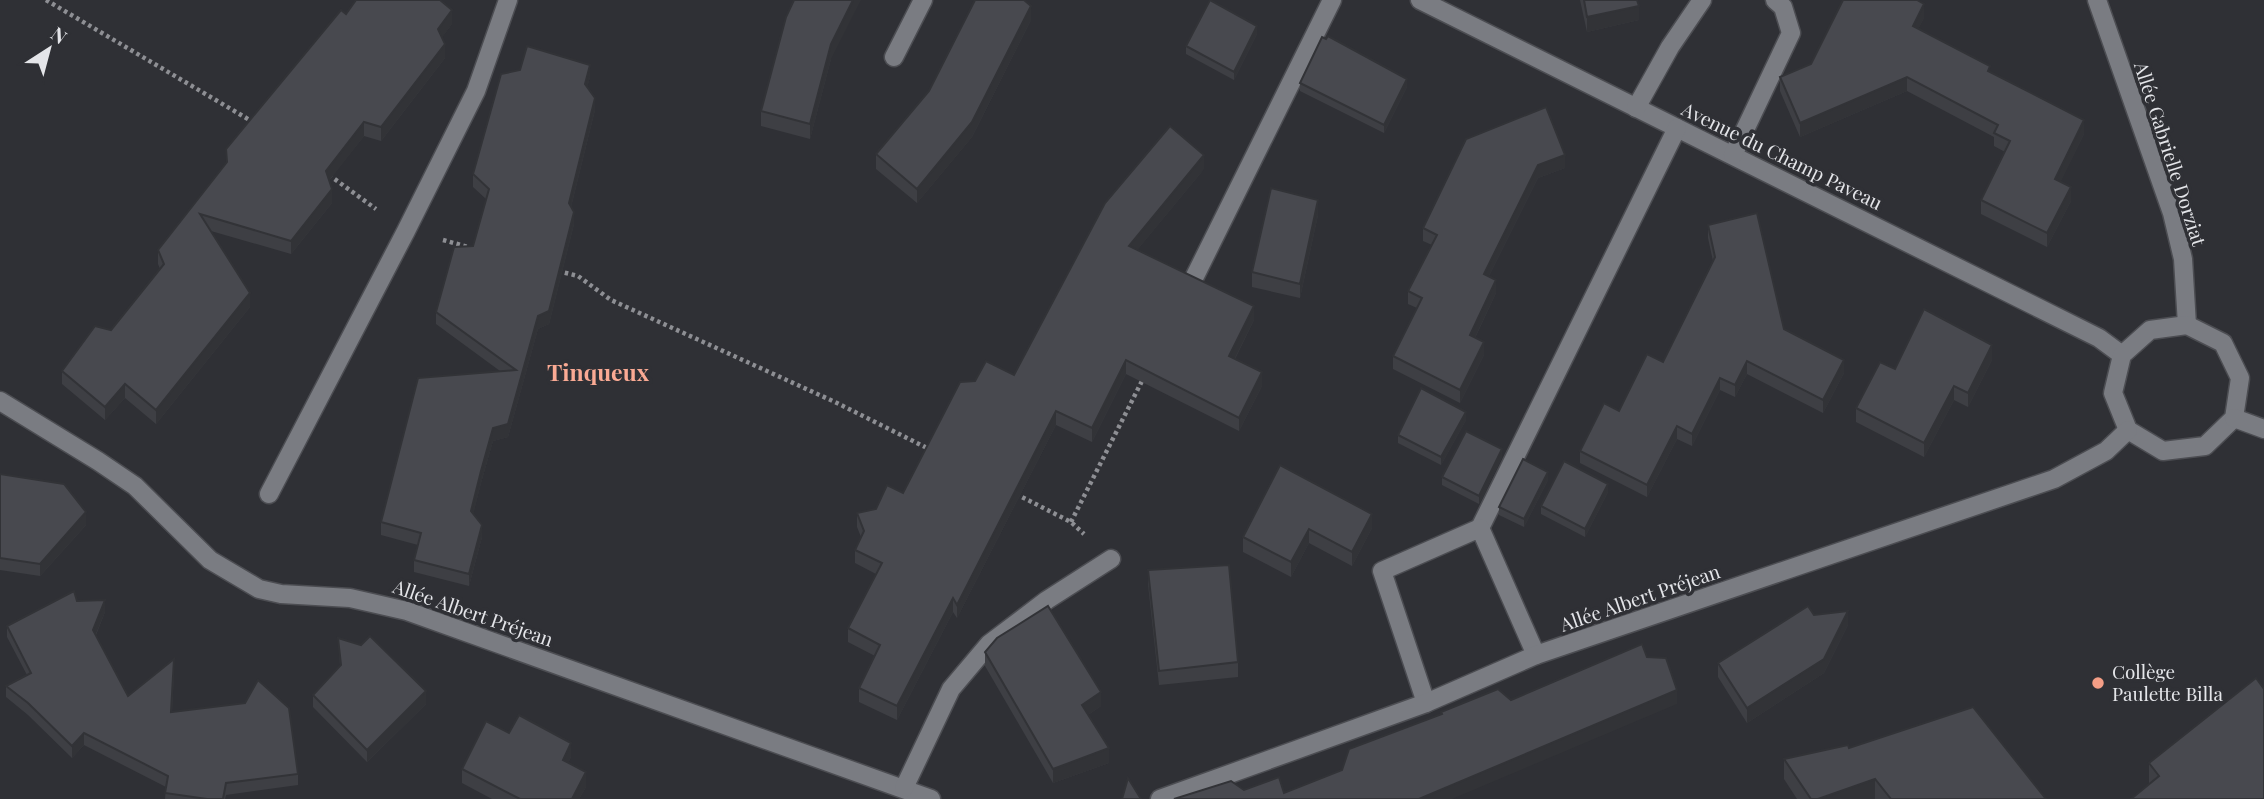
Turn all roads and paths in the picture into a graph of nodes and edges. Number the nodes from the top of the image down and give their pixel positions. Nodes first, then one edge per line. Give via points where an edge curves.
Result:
1 (46, 0) edge
2 (508, 0) edge
3 (923, 0) edge
4 (1332, 0) edge
5 (1420, 0) edge
6 (1702, 0) edge
7 (1775, 0) edge
8 (2097, 0) edge
9 (894, 57) dead end
10 (1636, 108) junction
11 (257, 124) edge
12 (1677, 128) junction
13 (1733, 155) junction
14 (321, 170) edge
15 (406, 231) junction
16 (472, 248) edge
17 (552, 269) edge
18 (1195, 276) edge
19 (2187, 325) junction
20 (2122, 355) junction
21 (1145, 374) edge
22 (0, 401) edge
23 (2234, 418) junction
24 (2264, 429) edge
25 (2128, 430) junction
26 (934, 452) edge
27 (1009, 490) edge
28 (269, 494) dead end
29 (1071, 522) junction
30 (1479, 528) junction
31 (1111, 559) joint
32 (1536, 655) junction
33 (1426, 703) junction
34 (904, 788) junction
35 (931, 799) edge
36 (1160, 799) edge

1 - 11 path
2 - 15 street via 476,91
3 - 9 street
4 - 18 street
5 - 10 street, Avenue du Champ Paveau
6 - 10 street
7 - 13 street via 1783,7 1791,33
8 - 19 street, Allée Gabrielle Dorziat via 2172,213 2183,258
10 - 12 street, Avenue du Champ Paveau
12 - 13 street, Avenue du Champ Paveau
12 - 30 street
13 - 20 street, Avenue du Champ Paveau via 2099,338
14 - 15 path
15 - 16 path
15 - 28 street
17 - 26 path via 578,276 611,300
19 - 20 street via 2150,330
19 - 23 street via 2222,343 2240,378
20 - 25 street via 2113,393
21 - 29 path
22 - 34 street, Allée Albert Préjean via 135,486 210,560 259,589 350,598 407,611
23 - 24 street
23 - 25 street via 2205,446 2194,448 2163,451
25 - 32 street, Allée Albert Préjean via 2106,451 2054,479
27 - 29 path
29 - 31 path
30 - 32 street
30 - 33 street via 1382,571
31 - 34 street via 989,644 951,689
32 - 33 street, Allée Albert Préjean
33 - 36 street, Allée Albert Préjean
34 - 35 street, Allée Albert Préjean

